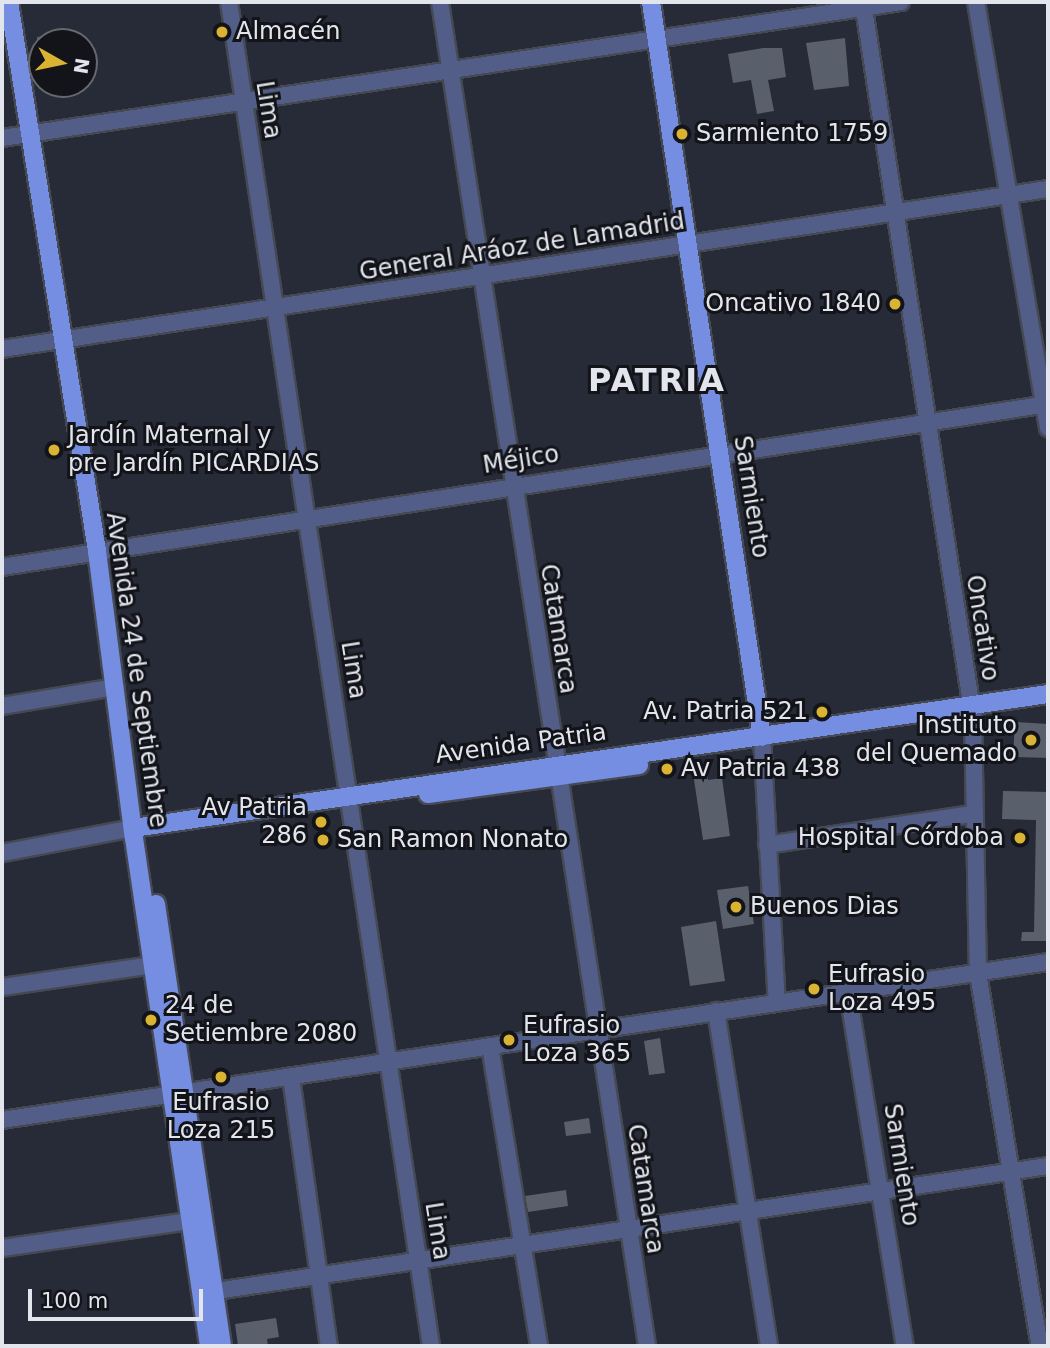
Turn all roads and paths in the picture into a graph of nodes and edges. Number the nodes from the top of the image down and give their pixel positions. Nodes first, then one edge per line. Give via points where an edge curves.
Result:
1 (9, 2) edge
2 (229, 2) edge
3 (440, 2) edge
4 (651, 2) edge
5 (901, 2) edge
6 (976, 2) edge
7 (863, 5) edge
8 (657, 39) junction
9 (449, 70) junction
10 (244, 101) junction
11 (29, 134) junction
12 (2, 138) edge
13 (1048, 189) edge
14 (1008, 195) junction
15 (896, 213) junction
16 (688, 244) junction
17 (481, 276) junction
18 (275, 307) junction
19 (64, 340) junction
20 (2, 349) edge
21 (1046, 404) edge
22 (925, 422) junction
23 (1048, 428) edge
24 (719, 453) junction
25 (512, 485) junction
26 (307, 517) junction
27 (97, 551) junction
28 (2, 567) edge
29 (115, 687) junction
30 (1048, 694) edge
31 (1048, 705) edge
32 (2, 706) edge
33 (972, 711) junction
34 (762, 742) junction
35 (557, 770) junction
36 (349, 798) junction
37 (973, 814) junction
38 (139, 832) junction
39 (767, 845) junction
40 (2, 853) edge
41 (1048, 962) edge
42 (153, 965) junction
43 (978, 973) junction
44 (2, 987) edge
45 (848, 992) junction
46 (777, 1003) junction
47 (716, 1011) junction
48 (597, 1030) junction
49 (491, 1046) junction
50 (388, 1063) junction
51 (292, 1077) junction
52 (179, 1096) junction
53 (2, 1121) edge
54 (1048, 1166) edge
55 (1013, 1171) junction
56 (881, 1192) junction
57 (748, 1212) junction
58 (190, 1221) junction
59 (629, 1228) junction
60 (524, 1247) junction
61 (2, 1248) edge
62 (419, 1262) junction
63 (319, 1276) junction
64 (207, 1292) junction
65 (209, 1346) edge
66 (222, 1346) edge
67 (329, 1346) edge
68 (431, 1346) edge
69 (539, 1346) edge
70 (647, 1346) edge
71 (769, 1346) edge
72 (905, 1346) edge
73 (1040, 1346) edge

1 - 11 main road, Avenida 24 de Septiembre
2 - 10 street, Lima
3 - 9 street, Catamarca
4 - 8 main road, Sarmiento
5 - 7 street
6 - 14 street
7 - 8 street
7 - 15 street, Oncativo
8 - 9 street
8 - 16 main road, Sarmiento
9 - 10 street
9 - 17 street, Catamarca
10 - 11 street
10 - 18 street, Lima
11 - 12 street
11 - 19 main road, Avenida 24 de Septiembre
13 - 14 street, General Aráoz de Lamadrid
14 - 15 street, General Aráoz de Lamadrid
14 - 21 street
15 - 16 street, General Aráoz de Lamadrid
15 - 22 street, Oncativo
16 - 17 street, General Aráoz de Lamadrid
16 - 24 main road, Sarmiento
17 - 18 street, General Aráoz de Lamadrid
17 - 25 street, Catamarca
18 - 19 street, General Aráoz de Lamadrid
18 - 26 street, Lima
19 - 20 street, General Aráoz de Lamadrid
19 - 27 main road, Avenida 24 de Septiembre
21 - 22 street, Méjico
21 - 23 street
22 - 24 street, Méjico
22 - 33 street, Oncativo
24 - 25 street, Méjico
24 - 34 main road, Sarmiento
25 - 26 street, Méjico
25 - 35 street, Catamarca
26 - 27 street, Méjico
26 - 36 street, Lima
27 - 28 street, Méjico
27 - 29 main road, Avenida 24 de Septiembre
29 - 32 street
29 - 38 main road, Avenida 24 de Septiembre
30 - 33 main road, Avenida Patria
31 - 33 main road, Avenida Patria
33 - 34 main road, Avenida Patria
33 - 37 street, Oncativo
34 - 35 main road, Avenida Patria
34 - 39 street, Sarmiento
35 - 36 main road, Avenida Patria
35 - 48 street, Catamarca
36 - 38 main road, Avenida Patria
36 - 50 street, Lima
37 - 39 street
37 - 43 street, Oncativo
38 - 40 street, Avenida Patria
38 - 42 main road, Avenida 24 de Septiembre
38 - 52 main road, Avenida 24 de Septiembre via 148,854
39 - 46 street, Sarmiento
41 - 43 street
42 - 44 street
42 - 52 main road, Avenida 24 de Septiembre
43 - 45 street
43 - 55 street, Oncativo
45 - 46 street
45 - 56 street, Sarmiento
46 - 47 street
47 - 48 street
47 - 57 street
48 - 49 street
48 - 59 street, Catamarca
49 - 50 street
49 - 60 street
50 - 51 street
50 - 62 street, Lima
51 - 52 street
51 - 63 street
52 - 53 street
52 - 58 main road, Avenida 24 de Septiembre
52 - 64 main road, Avenida 24 de Septiembre
54 - 55 street
55 - 56 street
55 - 73 street, Oncativo
56 - 57 street
56 - 72 street, Sarmiento
57 - 59 street
57 - 71 street
58 - 61 street
58 - 64 main road, Avenida 24 de Septiembre
59 - 60 street
59 - 70 street, Catamarca
60 - 62 street
60 - 69 street
62 - 63 street
62 - 68 street, Lima
63 - 64 street
63 - 67 street
64 - 65 main road, Avenida 24 de Septiembre
64 - 66 main road, Avenida 24 de Septiembre

